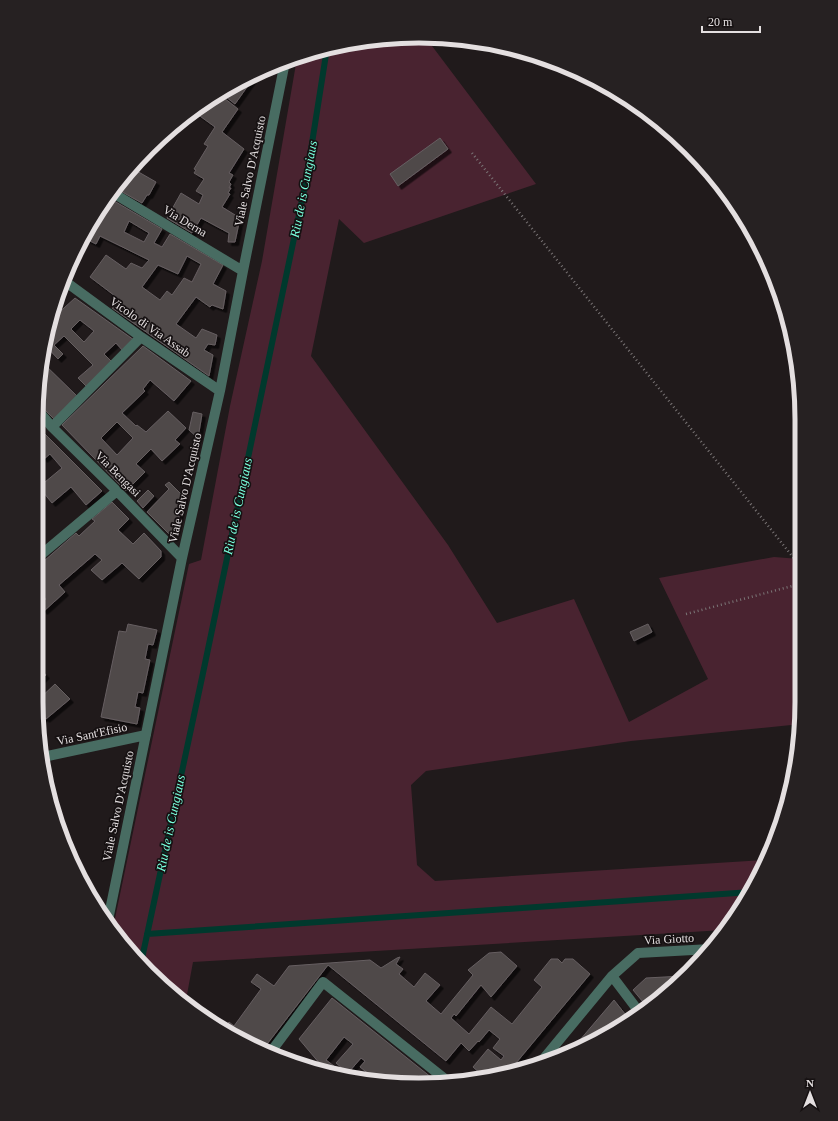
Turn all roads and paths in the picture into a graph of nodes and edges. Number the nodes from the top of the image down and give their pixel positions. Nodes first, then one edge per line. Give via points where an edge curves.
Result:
1 (284, 69) edge
2 (472, 153) dead end
3 (117, 195) edge
4 (243, 271) junction
5 (69, 284) edge
6 (141, 337) junction
7 (220, 391) junction
8 (43, 417) edge
9 (52, 427) junction
10 (117, 491) junction
11 (43, 553) edge
12 (182, 558) junction
13 (795, 560) edge
14 (795, 585) edge
15 (686, 614) dead end
16 (146, 736) junction
17 (47, 756) edge
18 (109, 915) edge
19 (702, 949) edge
20 (612, 976) junction
21 (637, 1009) edge
22 (273, 1048) edge
23 (548, 1055) edge
24 (443, 1077) edge

1 - 4 street, Viale Salvo D'Acquisto
2 - 13 path
3 - 4 street, Via Derna
4 - 7 street, Viale Salvo D'Acquisto
5 - 6 street, Vicolo di Via Assab
6 - 7 street, Vicolo di Via Assab
6 - 9 street
7 - 12 street, Viale Salvo D'Acquisto
8 - 9 street, Via Bengasi
9 - 10 street, Via Bengasi
10 - 11 street
10 - 12 street, Via Bengasi
12 - 16 street, Viale Salvo D'Acquisto
14 - 15 path
16 - 17 street, Via Sant'Efisio
16 - 18 street, Viale Salvo D'Acquisto
19 - 20 street, Via Giotto via 638,953
20 - 21 street
20 - 23 street, Via Giotto
22 - 24 street via 323,982

